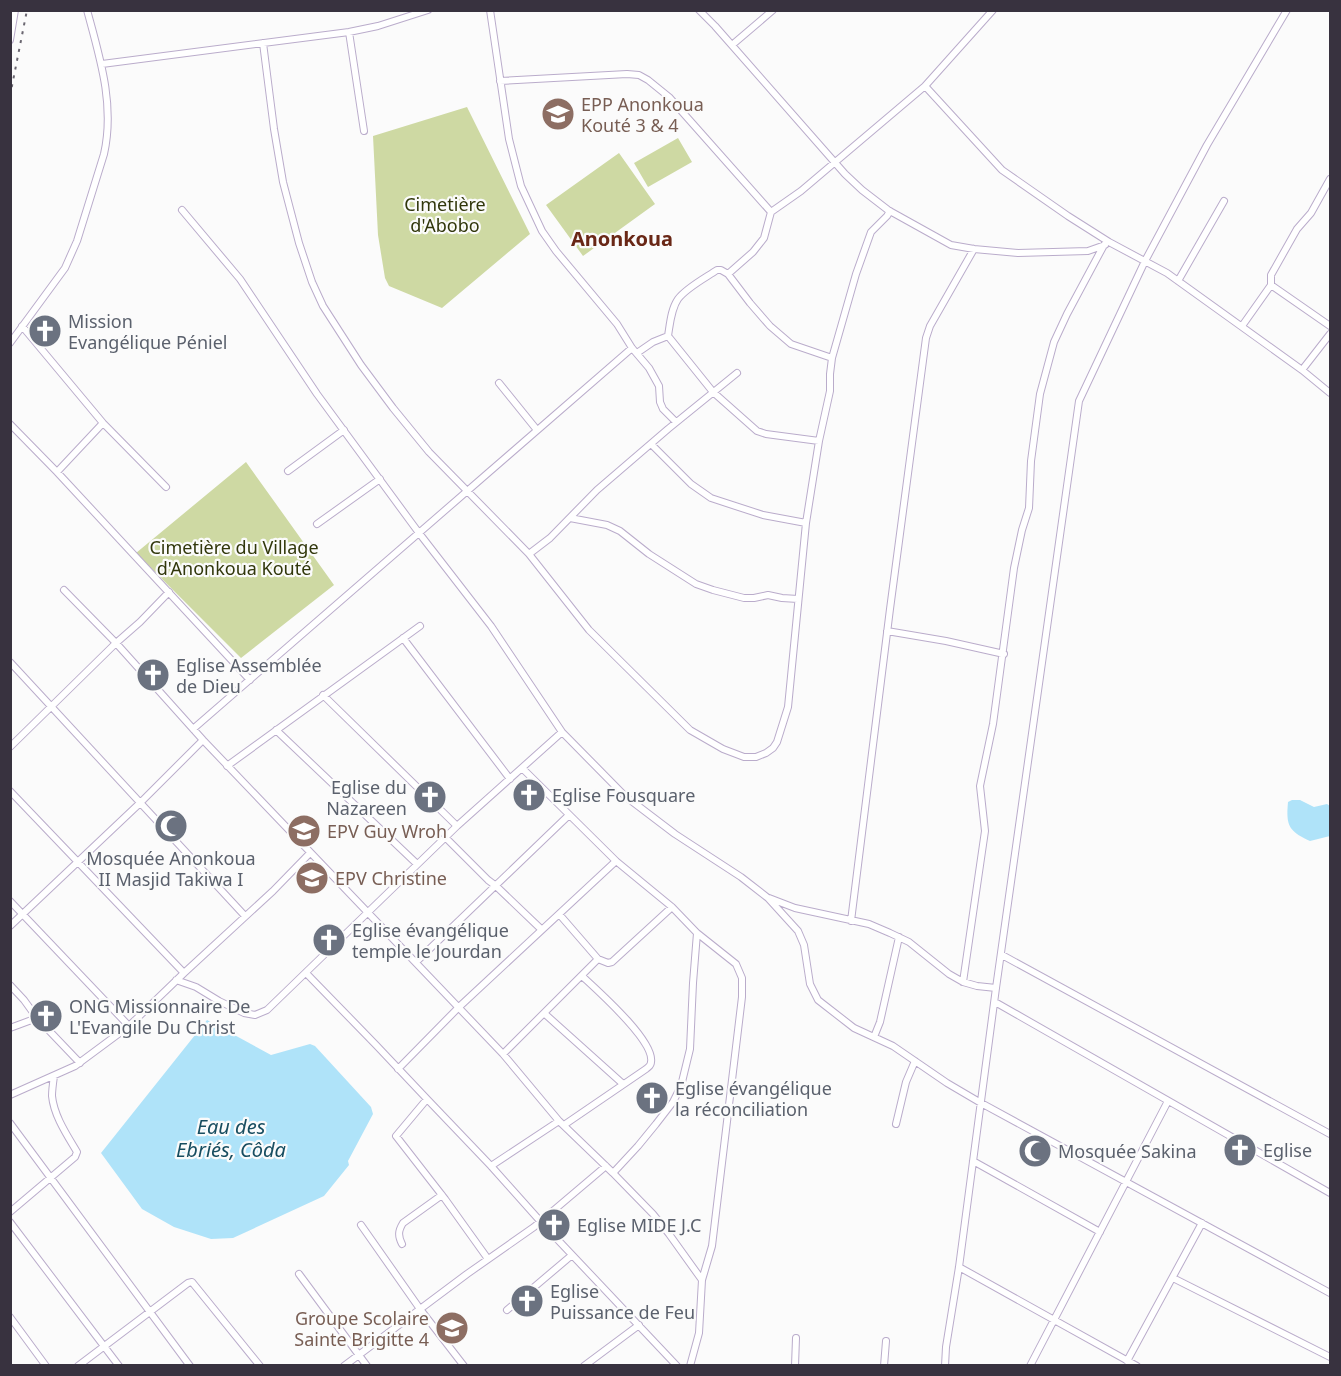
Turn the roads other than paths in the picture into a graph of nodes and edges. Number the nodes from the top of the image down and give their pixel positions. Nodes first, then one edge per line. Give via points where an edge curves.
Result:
1 (15, 10) edge
2 (87, 10) edge
3 (428, 10) edge
4 (490, 10) edge
5 (699, 10) edge
6 (773, 10) edge
7 (993, 10) edge
8 (1287, 10) edge
9 (349, 32) junction
10 (10, 40) edge
11 (263, 43) junction
12 (732, 45) junction
13 (102, 64) junction
14 (500, 81) junction
15 (925, 86) junction
16 (364, 131) dead end
17 (834, 162) junction
18 (1330, 179) edge
19 (1224, 201) dead end
20 (182, 210) dead end
21 (890, 211) junction
22 (771, 212) junction
23 (1106, 244) junction
24 (974, 249) junction
25 (1145, 261) junction
26 (728, 274) junction
27 (1178, 280) junction
28 (1271, 285) junction
29 (22, 326) junction
30 (1242, 326) junction
31 (1330, 326) edge
32 (1330, 335) edge
33 (668, 336) junction
34 (10, 343) edge
35 (634, 350) junction
36 (832, 357) junction
37 (1302, 370) junction
38 (737, 373) dead end
39 (499, 383) dead end
40 (713, 392) junction
41 (1330, 393) edge
42 (676, 422) junction
43 (103, 423) junction
44 (10, 424) edge
45 (344, 430) junction
46 (537, 430) junction
47 (819, 441) junction
48 (651, 444) junction
49 (288, 471) dead end
50 (57, 472) junction
51 (380, 479) junction
52 (166, 487) dead end
53 (467, 490) junction
54 (570, 518) junction
55 (806, 523) junction
56 (317, 524) dead end
57 (419, 533) junction
58 (529, 554) junction
59 (64, 590) dead end
60 (169, 592) junction
61 (798, 600) junction
62 (420, 626) dead end
63 (887, 631) junction
64 (404, 638) junction
65 (116, 643) junction
66 (1004, 654) junction
67 (10, 662) edge
68 (250, 680) junction
69 (323, 696) junction
70 (52, 708) junction
71 (193, 729) junction
72 (276, 730) junction
73 (562, 732) junction
74 (203, 740) junction
75 (10, 747) edge
76 (227, 766) junction
77 (522, 768) junction
78 (510, 779) junction
79 (10, 791) edge
80 (140, 803) junction
81 (569, 815) junction
82 (457, 826) junction
83 (445, 837) junction
84 (310, 854) junction
85 (616, 861) junction
86 (78, 863) junction
87 (417, 864) junction
88 (496, 886) junction
89 (768, 898) junction
90 (10, 901) edge
91 (672, 907) junction
92 (368, 912) junction
93 (23, 914) junction
94 (559, 914) junction
95 (246, 916) junction
96 (851, 921) junction
97 (10, 927) edge
98 (542, 930) junction
99 (697, 933) junction
100 (899, 937) junction
101 (1002, 955) junction
102 (598, 959) junction
103 (416, 962) junction
104 (184, 973) junction
105 (306, 973) junction
106 (582, 976) junction
107 (176, 980) junction
108 (963, 982) junction
109 (10, 985) edge
110 (996, 988) junction
111 (996, 1002) junction
112 (459, 1007) junction
113 (545, 1014) junction
114 (37, 1018) junction
115 (129, 1026) junction
116 (10, 1028) edge
117 (873, 1037) junction
118 (503, 1054) junction
119 (915, 1061) junction
120 (80, 1063) junction
121 (398, 1069) junction
122 (54, 1076) junction
123 (623, 1084) junction
124 (10, 1095) edge
125 (427, 1100) junction
126 (1168, 1101) junction
127 (981, 1103) junction
128 (10, 1123) edge
129 (562, 1123) junction
130 (896, 1124) dead end
131 (1330, 1134) edge
132 (973, 1161) junction
133 (491, 1166) junction
134 (606, 1166) junction
135 (613, 1173) junction
136 (51, 1178) junction
137 (1126, 1182) junction
138 (1330, 1193) edge
139 (442, 1195) junction
140 (10, 1212) edge
141 (10, 1222) edge
142 (541, 1222) junction
143 (1202, 1223) junction
144 (361, 1225) dead end
145 (1100, 1232) junction
146 (402, 1244) dead end
147 (572, 1255) junction
148 (488, 1259) junction
149 (959, 1267) junction
150 (299, 1274) dead end
151 (1173, 1278) junction
152 (702, 1280) junction
153 (1330, 1293) edge
154 (420, 1309) junction
155 (507, 1310) dead end
156 (149, 1311) junction
157 (10, 1317) edge
158 (1054, 1320) junction
159 (639, 1325) junction
160 (796, 1338) dead end
161 (886, 1341) dead end
162 (104, 1345) junction
163 (358, 1355) junction
164 (1330, 1357) edge
165 (1127, 1360) junction
166 (46, 1365) edge
167 (78, 1365) edge
168 (120, 1365) edge
169 (190, 1365) edge
170 (260, 1365) edge
171 (344, 1365) edge
172 (367, 1365) edge
173 (464, 1365) edge
174 (584, 1365) edge
175 (676, 1365) edge
176 (690, 1365) edge
177 (795, 1365) edge
178 (884, 1365) edge
179 (945, 1365) edge
180 (1030, 1365) edge
181 (1137, 1365) edge

1 - 10 street
2 - 13 street
3 - 9 street
4 - 14 street
5 - 12 street
6 - 12 street
7 - 15 street
8 - 25 street via 1207,145
9 - 11 street
9 - 16 street
11 - 13 street
11 - 53 street via 283,182 312,282 323,306 378,390 429,452
12 - 17 street
13 - 29 street via 106,143 97,176 65,268
14 - 22 street via 639,75 669,97
14 - 35 street via 517,172 542,231
15 - 17 street
15 - 23 street via 1002,170
17 - 21 street
17 - 22 street
18 - 28 street via 1276,266
19 - 27 street
20 - 45 street via 240,279
21 - 24 street via 951,245
21 - 36 street via 871,232
22 - 26 street via 764,237
23 - 24 street via 1088,251 1018,253
23 - 25 street
23 - 66 street via 1066,314 1040,394 1029,508 1014,568
24 - 63 street via 926,338
25 - 27 street
25 - 101 street via 1079,401
26 - 33 street via 717,270 678,299
26 - 36 street via 790,344
27 - 30 street
28 - 30 street
28 - 31 street
29 - 34 street
29 - 43 street
30 - 37 street
32 - 37 street
33 - 35 street
33 - 40 street
35 - 42 street via 656,379 663,409
35 - 46 street
36 - 47 street via 830,391
37 - 41 street
38 - 40 street
39 - 46 street
40 - 42 street
40 - 47 street via 758,431
42 - 48 street
43 - 50 street
43 - 52 street
44 - 50 street
45 - 49 street
45 - 51 street
46 - 53 street
47 - 55 street
48 - 54 street
48 - 55 street via 690,484 711,498 763,515
50 - 60 street
51 - 56 street
51 - 57 street
53 - 57 street
53 - 58 street
54 - 58 street
54 - 61 street via 620,531 649,554 704,587 744,598 768,595
55 - 61 street
57 - 68 street
57 - 73 street via 491,626
58 - 61 street via 589,630 690,730 744,757 766,753 777,741 788,707
59 - 65 street
60 - 65 street
60 - 68 street
62 - 64 street
63 - 66 street
63 - 96 street
64 - 69 street
64 - 78 street
65 - 70 street
65 - 71 street
66 - 108 street via 980,786 985,831
67 - 70 street
68 - 71 street
69 - 72 street
69 - 82 street
70 - 75 street
70 - 80 street
71 - 74 street
72 - 76 street
72 - 87 street
73 - 77 street
73 - 89 street via 625,796
74 - 76 street
74 - 80 street
76 - 84 street
77 - 78 street
77 - 81 street
78 - 82 street
79 - 86 street
80 - 86 street
80 - 95 street
81 - 85 street
81 - 88 street
82 - 83 street
83 - 87 street
83 - 88 street
84 - 92 street
84 - 95 street
85 - 91 street
85 - 94 street
86 - 93 street
86 - 104 street
87 - 92 street
88 - 98 street
88 - 103 street
89 - 96 street
89 - 117 street via 798,931 810,984 818,1000 854,1028
90 - 93 street
91 - 99 street
91 - 102 street via 612,962
92 - 103 street
92 - 105 street
93 - 97 street
93 - 115 street
94 - 98 street
94 - 102 street
95 - 104 street
96 - 100 street
98 - 112 street
99 - 135 street via 690,1049 681,1086 656,1124
99 - 152 street via 736,964 742,978 712,1246
100 - 108 street
100 - 117 street via 880,1022
101 - 110 street
101 - 131 street
102 - 106 street
103 - 112 street
104 - 107 street
105 - 107 street via 267,1010 255,1015
105 - 121 street
106 - 113 street
106 - 123 street via 614,1005 649,1050 650,1066
107 - 115 street
108 - 110 street
109 - 114 street
110 - 111 street
111 - 126 street
111 - 127 street
112 - 118 street
112 - 121 street
113 - 118 street
113 - 123 street
114 - 116 street
114 - 120 street
115 - 120 street
117 - 119 street
118 - 129 street
119 - 127 street
119 - 130 street
120 - 122 street
121 - 125 street
122 - 124 street
122 - 136 street via 53,1101 77,1152
123 - 129 street
125 - 133 street
125 - 139 street via 396,1136
126 - 137 street
126 - 138 street
127 - 132 street
127 - 137 street
128 - 136 street
129 - 133 street
129 - 134 street
132 - 145 street
132 - 149 street
133 - 142 street
134 - 135 street
134 - 142 street
135 - 152 street via 653,1214
136 - 140 street
136 - 156 street
137 - 143 street
137 - 145 street
139 - 146 street via 403,1223 399,1229
139 - 148 street
141 - 162 street
142 - 147 street
142 - 148 street
143 - 151 street
143 - 153 street
144 - 154 street
145 - 158 street
147 - 155 street
147 - 159 street
148 - 154 street
149 - 158 street
149 - 179 street
150 - 163 street
151 - 164 street
151 - 165 street
152 - 176 street via 699,1333
154 - 163 street
154 - 173 street
156 - 162 street
156 - 169 street
156 - 170 street via 192,1282
157 - 166 street
158 - 165 street
158 - 180 street
159 - 174 street
159 - 175 street
160 - 177 street
161 - 178 street
162 - 167 street
162 - 168 street
163 - 171 street
163 - 172 street
165 - 181 street

